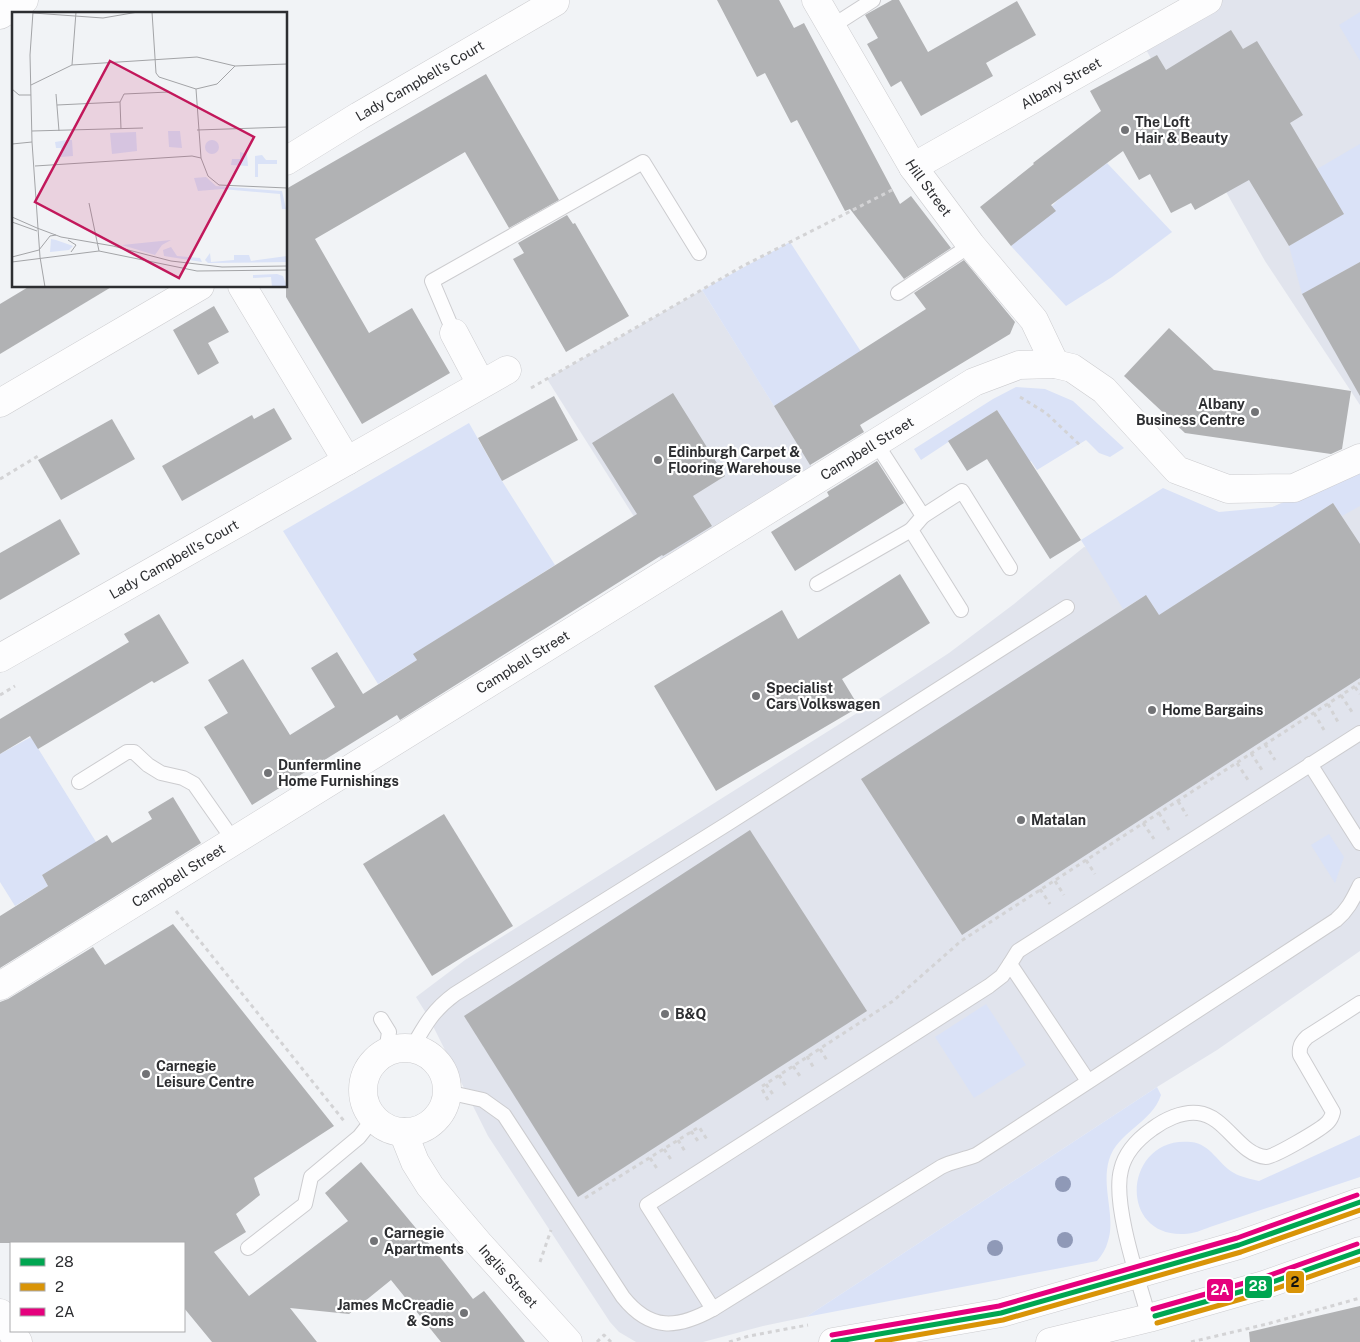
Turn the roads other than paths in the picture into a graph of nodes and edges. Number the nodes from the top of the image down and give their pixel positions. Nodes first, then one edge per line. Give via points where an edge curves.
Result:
1 (24, 0) edge
2 (816, 0) edge
3 (873, 0) edge
4 (1208, 0) edge
5 (555, 2) dead end
6 (0, 15) edge
7 (831, 26) junction
8 (288, 160) edge
9 (913, 167) junction
10 (971, 245) junction
11 (699, 253) dead end
12 (197, 288) edge
13 (243, 288) edge
14 (898, 292) dead end
15 (454, 333) joint
16 (1055, 364) junction
17 (507, 370) dead end
18 (481, 384) junction
19 (0, 403) edge
20 (876, 443) junction
21 (1360, 458) edge
22 (347, 461) junction
23 (923, 516) junction
24 (911, 530) junction
25 (1010, 568) dead end
26 (817, 584) dead end
27 (1067, 607) dead end
28 (961, 610) dead end
29 (0, 658) edge
30 (1360, 732) edge
31 (1310, 764) junction
32 (79, 782) dead end
33 (234, 841) junction
34 (1360, 843) edge
35 (1360, 885) edge
36 (1010, 964) junction
37 (0, 986) edge
38 (1360, 1003) edge
39 (381, 1019) dead end
40 (399, 1050) junction
41 (1088, 1081) junction
42 (448, 1092) junction
43 (374, 1118) junction
44 (402, 1132) junction
45 (1360, 1202) edge
46 (248, 1248) dead end
47 (1360, 1251) edge
48 (1137, 1275) junction
49 (713, 1309) junction
50 (0, 1313) edge
51 (1149, 1318) junction
52 (10, 1329) edge
53 (568, 1342) edge
54 (833, 1342) edge
55 (1050, 1342) edge

1 - 6 street
2 - 7 street, Hill Street
3 - 7 lane
4 - 9 street, Albany Street
5 - 8 street, Lady Campbell's Court
7 - 9 street, Hill Street
9 - 10 street, Hill Street
10 - 14 lane
10 - 16 street, Hill Street via 1034,320
11 - 15 lane via 643,162 432,281
12 - 19 street
13 - 22 street
15 - 18 street
16 - 20 street, Campbell Street via 1019,365 974,382
16 - 21 street via 1072,368 1104,390 1177,470 1228,490 1294,488
17 - 18 street, Lady Campbell's Court
18 - 22 street, Lady Campbell's Court
20 - 23 lane
20 - 33 street, Campbell Street
22 - 29 street, Lady Campbell's Court
23 - 24 lane
23 - 25 lane via 962,491
24 - 26 lane
24 - 28 lane
27 - 40 lane via 455,994 441,1004
30 - 31 lane
31 - 34 lane
31 - 36 lane via 1018,952
32 - 33 lane via 127,752 134,752 161,773 194,784
33 - 37 street, Campbell Street
35 - 41 lane via 1351,904 1336,920
36 - 41 lane
36 - 49 lane via 989,986 646,1205
38 - 48 lane via 1301,1042 1300,1055 1333,1112 1328,1123 1268,1157 1249,1150 1214,1118 1198,1113 1181,1114 1159,1124 1130,1149 1120,1171 1120,1196
39 - 40 lane
40 - 42 street via 429,1055 442,1069
40 - 43 street via 376,1059 363,1082 366,1108
41 - 49 lane via 976,1155 941,1167
42 - 44 street via 443,1109 433,1122 419,1130
42 - 49 lane via 483,1100 504,1115 633,1310 664,1324 682,1322
43 - 44 street via 387,1128
43 - 46 lane via 359,1137 311,1177 305,1204
44 - 53 street, Inglis Street via 430,1186
45 - 48 street via 1240,1245
47 - 51 street via 1264,1285
48 - 51 lane
48 - 54 street via 1001,1313
50 - 52 street
51 - 55 street

